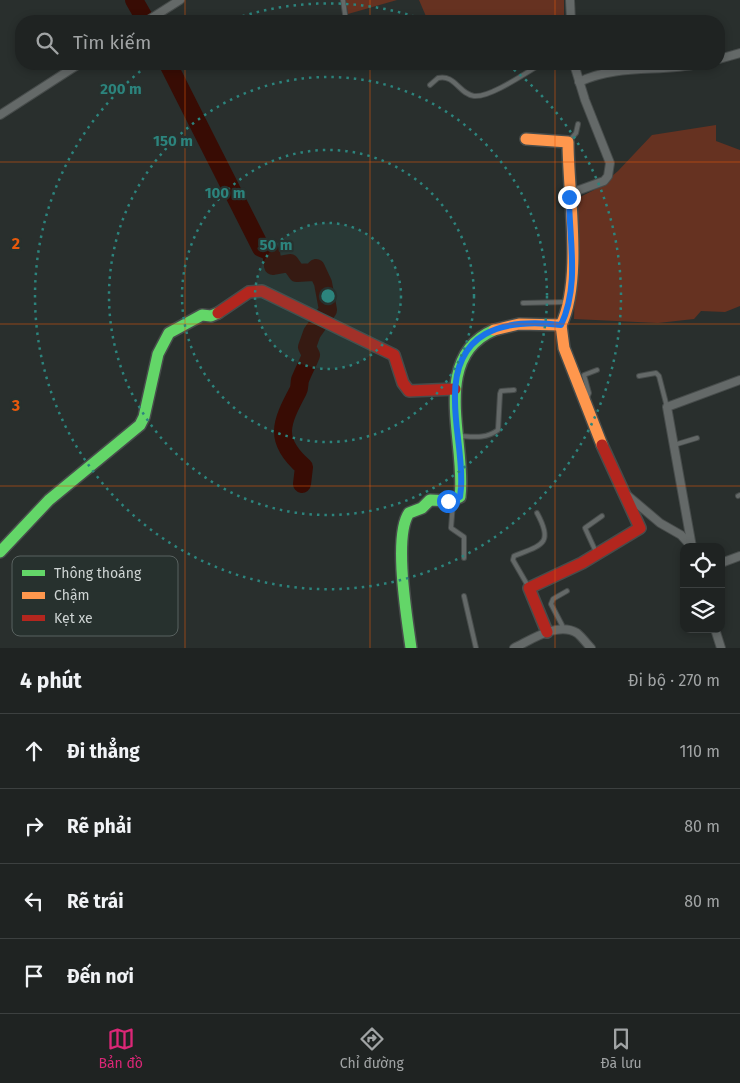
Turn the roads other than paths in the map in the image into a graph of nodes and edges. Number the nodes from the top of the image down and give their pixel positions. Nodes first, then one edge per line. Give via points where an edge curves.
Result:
1 (180, 0) edge
2 (343, 0) edge
3 (570, 0) edge
4 (156, 15) edge
5 (345, 15) edge
6 (571, 15) edge
7 (740, 53) edge
8 (725, 57) edge
9 (70, 70) edge
10 (530, 70) edge
11 (576, 70) edge
12 (626, 70) edge
13 (579, 82) junction
14 (430, 85) dead end
15 (0, 115) edge
16 (578, 124) dead end
17 (526, 139) dead end
18 (568, 142) junction
19 (571, 193) junction
20 (568, 302) junction
21 (523, 303) dead end
22 (561, 325) junction
23 (597, 370) dead end
24 (639, 376) dead end
25 (740, 380) edge
26 (455, 389) junction
27 (514, 390) dead end
28 (585, 403) junction
29 (667, 406) junction
30 (458, 436) junction
31 (697, 438) dead end
32 (674, 445) junction
33 (627, 495) junction
34 (453, 501) junction
35 (536, 513) dead end
36 (602, 516) dead end
37 (689, 543) edge
38 (691, 543) edge
39 (0, 552) edge
40 (597, 554) junction
41 (740, 556) edge
42 (464, 558) dead end
43 (725, 562) edge
44 (529, 588) junction
45 (567, 591) dead end
46 (464, 596) dead end
47 (562, 630) junction
48 (547, 632) junction
49 (716, 633) edge
50 (410, 648) edge
51 (476, 648) edge
52 (514, 648) edge
53 (591, 648) edge
54 (721, 648) edge

1 - 4 street
2 - 5 lane
3 - 6 street
7 - 8 street
9 - 15 street
10 - 14 lane via 476,97 449,78 438,78
11 - 13 street
12 - 13 street
13 - 19 street via 610,169 604,181
16 - 18 lane via 574,138
17 - 18 street
18 - 19 street via 568,185
19 - 20 street via 573,245
20 - 21 lane
20 - 22 street
22 - 26 street via 516,323 501,326 478,338 466,351
22 - 28 street via 564,348
23 - 28 lane via 584,375 589,393
24 - 29 lane via 656,373 659,376
25 - 29 street
26 - 30 street
26 - 39 street via 409,391 401,379 394,354 262,291 249,292 220,312 202,315 169,333 158,354 140,424 46,503
27 - 30 lane via 500,394 498,430 478,438
28 - 33 street
29 - 32 street
30 - 34 street via 461,488 460,497
31 - 32 lane
32 - 38 street
33 - 37 street
33 - 40 street via 640,528
34 - 42 lane via 451,528 464,537
34 - 50 street via 432,499 405,518 402,546
35 - 44 lane via 546,529 546,539 540,546 514,556 513,560
36 - 40 lane via 584,528
40 - 44 street
41 - 43 street
44 - 48 street
45 - 47 lane via 551,604
46 - 51 lane
47 - 48 street
47 - 53 street via 576,633
48 - 52 street
49 - 54 street

